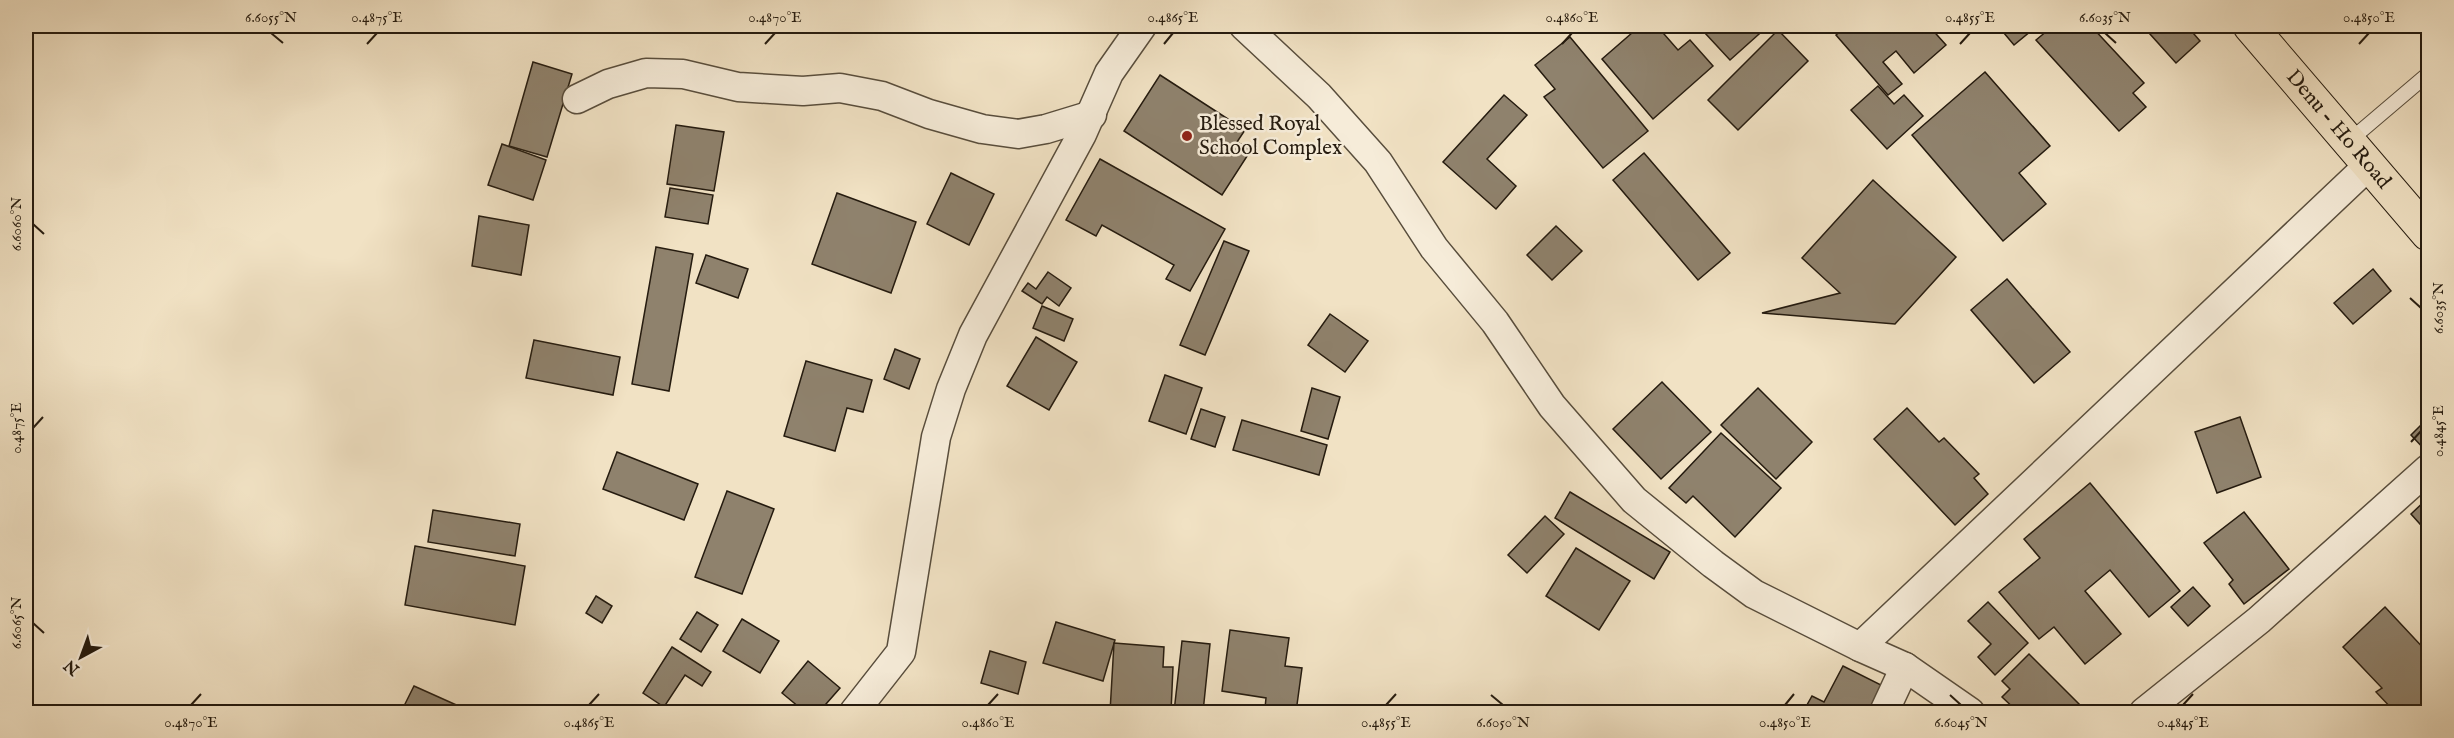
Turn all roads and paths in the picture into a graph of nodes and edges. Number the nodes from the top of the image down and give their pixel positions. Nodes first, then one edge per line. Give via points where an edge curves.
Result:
1 (1142, 26) edge
2 (1244, 26) edge
3 (2250, 26) edge
4 (2428, 74) edge
5 (577, 99) dead end
6 (1092, 115) junction
7 (2358, 154) junction
8 (2428, 234) edge
9 (2428, 469) edge
10 (1860, 647) junction
11 (1905, 667) junction
12 (856, 712) edge
13 (1884, 712) edge
14 (1970, 712) edge
15 (2144, 712) edge

1 - 6 street via 1109,73
2 - 10 street via 1319,96 1378,162 1434,248 1495,322 1552,406 1634,500 1754,594
3 - 7 main road, Denu - Ho Road
4 - 7 lane
5 - 6 street via 646,72 683,74 738,87 840,88 882,96 982,129 1018,134
6 - 12 street via 973,335 951,389 932,454 901,652
7 - 8 main road, Denu - Ho Road
7 - 10 street
9 - 15 street via 2259,620
10 - 11 street
11 - 13 street
11 - 14 street

